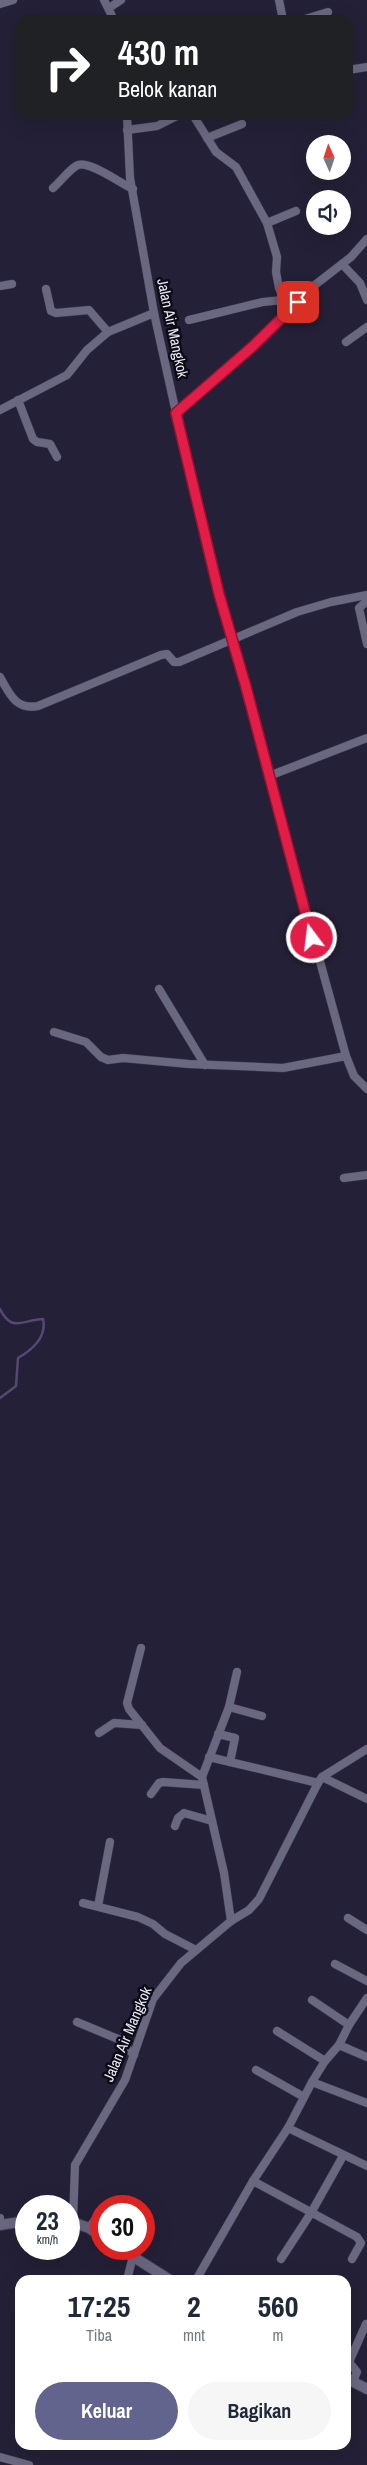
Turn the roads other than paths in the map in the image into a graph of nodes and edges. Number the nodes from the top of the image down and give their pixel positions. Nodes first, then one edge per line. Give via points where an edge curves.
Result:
1 (13, 0) edge
2 (104, 0) edge
3 (121, 0) edge
4 (279, 0) edge
5 (0, 4) edge
6 (109, 8) junction
7 (328, 12) dead end
8 (112, 15) edge
9 (281, 15) edge
10 (318, 15) edge
11 (367, 67) edge
12 (353, 69) edge
13 (126, 120) edge
14 (169, 120) edge
15 (196, 120) edge
16 (242, 124) dead end
17 (126, 130) junction
18 (207, 138) junction
19 (53, 188) dead end
20 (133, 189) junction
21 (296, 211) dead end
22 (267, 223) junction
23 (367, 239) edge
24 (342, 264) junction
25 (12, 284) dead end
26 (0, 286) edge
27 (46, 289) dead end
28 (283, 300) junction
29 (367, 300) edge
30 (154, 313) junction
31 (289, 314) junction
32 (189, 320) dead end
33 (367, 327) edge
34 (108, 332) junction
35 (346, 342) dead end
36 (18, 400) junction
37 (0, 410) edge
38 (176, 413) junction
39 (57, 457) dead end
40 (367, 595) edge
41 (367, 601) edge
42 (233, 641) junction
43 (367, 644) edge
44 (0, 677) edge
45 (367, 738) edge
46 (269, 776) junction
47 (159, 990) dead end
48 (54, 1032) dead end
49 (346, 1056) junction
50 (205, 1065) junction
51 (367, 1089) edge
52 (367, 1175) edge
53 (344, 1178) dead end
54 (141, 1648) dead end
55 (237, 1672) dead end
56 (229, 1707) junction
57 (262, 1716) dead end
58 (142, 1725) junction
59 (99, 1733) dead end
60 (218, 1734) junction
61 (367, 1749) edge
62 (209, 1757) junction
63 (230, 1762) junction
64 (320, 1780) junction
65 (203, 1781) junction
66 (151, 1794) dead end
67 (367, 1799) edge
68 (212, 1821) junction
69 (175, 1826) dead end
70 (110, 1842) dead end
71 (83, 1903) dead end
72 (98, 1906) junction
73 (348, 1918) dead end
74 (231, 1921) junction
75 (367, 1930) edge
76 (196, 1950) junction
77 (335, 1964) dead end
78 (367, 1981) edge
79 (367, 1998) edge
80 (312, 2000) dead end
81 (364, 2007) edge
82 (76, 2022) dead end
83 (349, 2025) junction
84 (277, 2031) dead end
85 (339, 2045) junction
86 (134, 2055) junction
87 (367, 2057) edge
88 (325, 2061) junction
89 (256, 2070) dead end
90 (312, 2082) junction
91 (304, 2097) junction
92 (367, 2103) edge
93 (288, 2128) junction
94 (343, 2156) junction
95 (367, 2166) edge
96 (253, 2181) junction
97 (73, 2195) edge
98 (311, 2213) junction
99 (0, 2218) edge
100 (11, 2222) junction
101 (15, 2222) edge
102 (80, 2224) edge
103 (0, 2225) edge
104 (89, 2228) edge
105 (281, 2259) dead end
106 (352, 2259) dead end
107 (132, 2260) edge
108 (139, 2260) edge
109 (128, 2275) edge
110 (162, 2275) edge
111 (199, 2275) edge
112 (366, 2324) dead end
113 (351, 2360) edge
114 (351, 2363) edge
115 (351, 2378) edge
116 (351, 2380) edge
117 (367, 2389) edge
118 (0, 2457) edge
119 (29, 2465) edge

1 - 5 street
2 - 6 street
3 - 6 street
4 - 9 street
6 - 8 street
7 - 10 street
11 - 12 street
13 - 17 street, Jalan Air Mangkok
14 - 17 street via 157,126
15 - 18 street
16 - 18 street
17 - 20 street, Jalan Air Mangkok
18 - 22 street via 216,152 236,167
19 - 20 street via 82,163
20 - 30 street, Jalan Air Mangkok
21 - 22 street
22 - 28 street via 276,254 276,272
23 - 24 street
24 - 29 street via 360,283
24 - 31 street via 312,288
25 - 26 street
27 - 34 street via 52,311 90,310
28 - 31 street
28 - 32 street
30 - 34 street
30 - 38 street, Jalan Air Mangkok
31 - 38 street
33 - 35 street
34 - 36 street via 87,350 67,375
36 - 37 street
36 - 39 street via 34,440 50,444
38 - 42 street, Jalan Air Mangkok
40 - 42 street via 297,612
41 - 43 street via 359,608
42 - 44 street via 178,662 167,654 161,655 27,708 17,702
42 - 46 street, Jalan Air Mangkok
45 - 46 street
46 - 49 street, Jalan Air Mangkok
47 - 50 street
48 - 50 street via 86,1042 104,1059
49 - 50 street via 283,1068
49 - 51 street, Jalan Air Mangkok via 354,1076
52 - 53 street
54 - 58 street via 127,1703
55 - 56 street
56 - 57 street
56 - 60 street
58 - 59 street via 114,1723
58 - 65 street via 160,1748
60 - 62 street
60 - 63 street via 236,1738
61 - 64 street
62 - 63 street
62 - 65 street
63 - 64 street
64 - 67 street
64 - 74 street, Jalan Air Mangkok via 259,1899
65 - 66 street via 159,1783
65 - 68 street
68 - 69 street via 184,1813
68 - 74 street
70 - 72 street
71 - 72 street
72 - 76 street via 153,1924
73 - 75 street
74 - 76 street, Jalan Air Mangkok
76 - 86 street, Jalan Air Mangkok via 180,1963 153,2000
77 - 78 street
79 - 81 street
80 - 83 street
81 - 83 street
82 - 86 street via 118,2039
83 - 85 street
84 - 88 street
85 - 87 street
85 - 88 street
86 - 97 street, Jalan Air Mangkok via 125,2080 75,2165
88 - 90 street
89 - 91 street
90 - 91 street
90 - 92 street
91 - 93 street
93 - 94 street
93 - 96 street
94 - 95 street
94 - 98 street
96 - 98 street
96 - 111 street
98 - 105 street
98 - 106 street via 357,2237 361,2243
99 - 100 main road
100 - 101 main road
100 - 103 main road
102 - 104 main road
107 - 109 street
108 - 110 main road
112 - 113 street
114 - 115 street via 357,2372
116 - 117 main road
118 - 119 street

